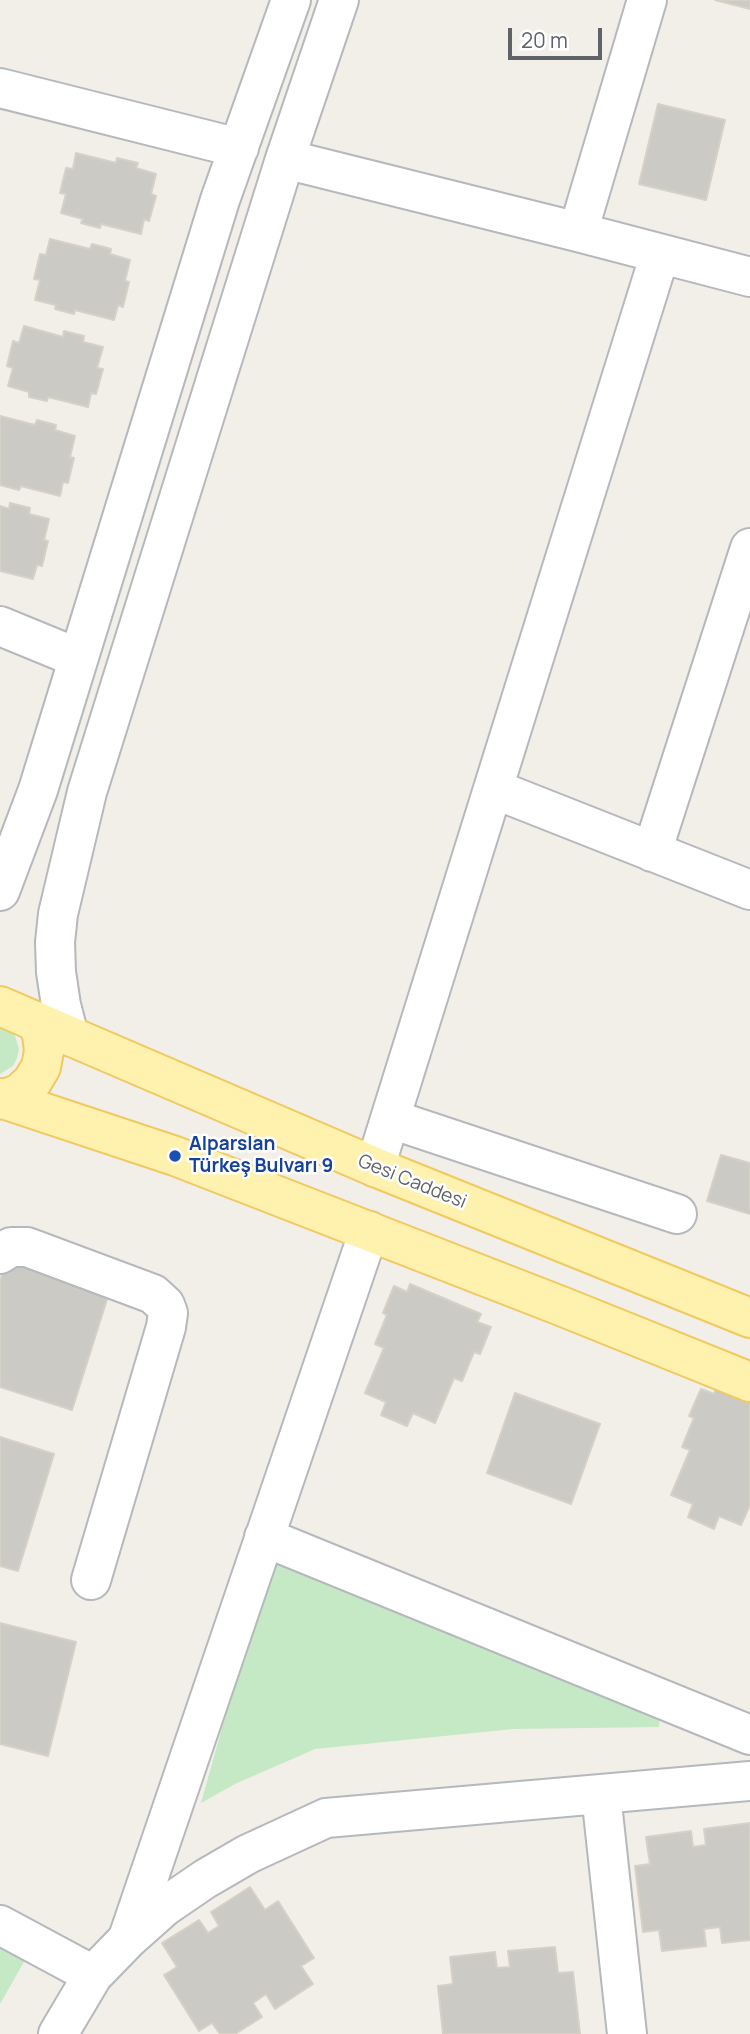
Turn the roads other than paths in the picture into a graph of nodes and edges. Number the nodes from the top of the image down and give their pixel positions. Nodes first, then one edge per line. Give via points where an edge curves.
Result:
1 (291, 0) edge
2 (339, 0) edge
3 (647, 0) edge
4 (0, 88) edge
5 (239, 148) junction
6 (285, 159) junction
7 (578, 232) junction
8 (660, 254) junction
9 (750, 277) edge
10 (750, 548) edge
11 (0, 626) edge
12 (78, 658) junction
13 (494, 789) junction
14 (652, 852) junction
15 (750, 890) edge
16 (0, 891) edge
17 (0, 1006) edge
18 (53, 1029) junction
19 (1, 1103) edge
20 (391, 1119) junction
21 (375, 1167) junction
22 (677, 1214) dead end
23 (369, 1231) junction
24 (0, 1254) edge
25 (750, 1318) edge
26 (750, 1382) edge
27 (264, 1537) junction
28 (91, 1580) dead end
29 (750, 1735) edge
30 (749, 1778) edge
31 (601, 1794) junction
32 (0, 1925) edge
33 (128, 1939) junction
34 (93, 1975) junction
35 (58, 2034) edge
36 (627, 2034) edge

1 - 5 street
2 - 6 street
3 - 7 street
4 - 5 street
5 - 12 street
6 - 7 street
6 - 18 street via 84,806 58,914 55,943 61,1004
7 - 8 street
8 - 9 street
8 - 13 street
10 - 14 street
11 - 12 street
12 - 16 street via 38,790
13 - 14 street
13 - 20 street
14 - 15 street
17 - 18 main road, Gesi Caddesi
18 - 19 main road via 43,1034 41,1068 32,1082
18 - 21 main road, Gesi Caddesi
19 - 23 main road via 175,1156
20 - 21 street
20 - 22 street
21 - 25 main road, Gesi Caddesi
23 - 26 main road
23 - 27 street
24 - 28 street via 11,1247 27,1247 152,1294 168,1313
27 - 29 street
27 - 33 street
30 - 31 street
31 - 33 street via 326,1818 205,1879
31 - 36 street
32 - 34 street
33 - 34 street
34 - 35 street

